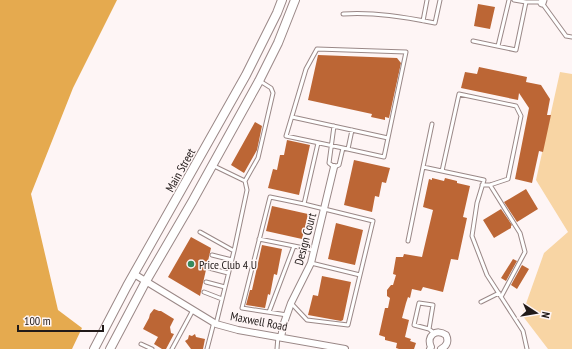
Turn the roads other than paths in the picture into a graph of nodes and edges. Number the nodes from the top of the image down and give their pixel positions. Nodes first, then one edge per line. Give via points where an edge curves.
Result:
1 (282, 0) edge
2 (295, 0) edge
3 (427, 0) edge
4 (440, 0) edge
5 (509, 0) edge
6 (517, 0) edge
7 (526, 2) junction
8 (542, 2) edge
9 (344, 14) dead end
10 (422, 21) junction
11 (572, 37) edge
12 (473, 41) dead end
13 (498, 46) junction
14 (260, 81) junction
15 (292, 117) junction
16 (432, 124) dead end
17 (334, 126) junction
18 (352, 130) junction
19 (388, 138) junction
20 (318, 142) junction
21 (331, 145) junction
22 (343, 148) junction
23 (348, 149) junction
24 (212, 165) junction
25 (334, 166) junction
26 (423, 167) junction
27 (442, 171) junction
28 (245, 182) junction
29 (482, 185) junction
30 (490, 185) junction
31 (304, 204) junction
32 (324, 210) junction
33 (200, 232) dead end
34 (259, 239) junction
35 (408, 241) dead end
36 (294, 246) junction
37 (314, 250) junction
38 (234, 251) junction
39 (212, 255) dead end
40 (232, 260) junction
41 (311, 263) junction
42 (209, 268) dead end
43 (228, 273) junction
44 (134, 274) junction
45 (360, 275) junction
46 (146, 281) junction
47 (206, 282) dead end
48 (225, 287) junction
49 (204, 292) dead end
50 (499, 292) junction
51 (501, 297) junction
52 (222, 299) junction
53 (482, 302) dead end
54 (291, 303) junction
55 (193, 310) junction
56 (268, 312) junction
57 (287, 315) junction
58 (215, 323) junction
59 (431, 331) junction
60 (280, 337) junction
61 (141, 344) dead end
62 (94, 349) edge
63 (110, 349) edge
64 (152, 349) edge
65 (172, 349) edge
66 (207, 349) edge
67 (277, 349) edge
68 (345, 349) edge
69 (430, 349) edge
70 (442, 349) edge
71 (527, 349) edge

1 - 44 main road, Main Street via 246,75
2 - 14 main road
3 - 10 lane
4 - 10 lane via 435,23
5 - 13 lane
6 - 7 lane
7 - 8 lane
7 - 13 lane via 516,50
8 - 11 lane via 566,36
9 - 10 lane via 388,15
12 - 13 lane
14 - 24 main road
14 - 28 lane via 271,88 273,93 258,158
15 - 17 lane
15 - 19 lane via 306,69 317,49 406,52
15 - 20 lane via 286,136
16 - 26 lane
17 - 18 lane
17 - 21 lane
18 - 19 lane
18 - 23 lane
19 - 23 lane via 384,157
20 - 21 lane
20 - 31 lane
21 - 22 lane
21 - 25 lane via 329,163
22 - 23 lane
22 - 25 lane via 339,164
24 - 28 lane
24 - 46 main road
25 - 32 street, Design Court
26 - 27 lane
26 - 35 lane
27 - 29 lane via 484,180
27 - 30 lane via 459,94 516,106 521,116 508,179
28 - 38 lane via 247,190
29 - 30 lane
29 - 50 lane via 472,236 487,274
30 - 51 lane via 520,233 525,252
31 - 32 lane
31 - 34 lane via 270,197
32 - 37 street, Design Court
32 - 45 lane via 373,221
33 - 38 lane
34 - 36 lane
34 - 56 lane via 242,308
36 - 37 lane
36 - 56 lane
37 - 41 street, Design Court
38 - 40 lane
39 - 40 lane
40 - 43 lane
41 - 45 lane
41 - 54 street, Design Court
42 - 43 lane
43 - 48 lane
44 - 46 street, Maxwell Road
44 - 62 main road, Main Street
45 - 54 lane via 348,325 307,320
46 - 55 street, Maxwell Road
46 - 63 main road
47 - 48 lane
48 - 52 lane
49 - 52 lane
50 - 51 lane
50 - 53 lane
51 - 71 lane via 523,331
52 - 58 lane
54 - 57 street, Design Court
55 - 58 street, Maxwell Road
55 - 65 lane
56 - 57 lane
57 - 60 street, Design Court
58 - 60 street, Maxwell Road via 238,330
58 - 66 lane
59 - 59 lane via 414,325 419,303 433,305
59 - 69 street
59 - 70 street via 444,333 447,337 446,345
60 - 67 lane
60 - 68 street, Maxwell Road
61 - 64 lane

